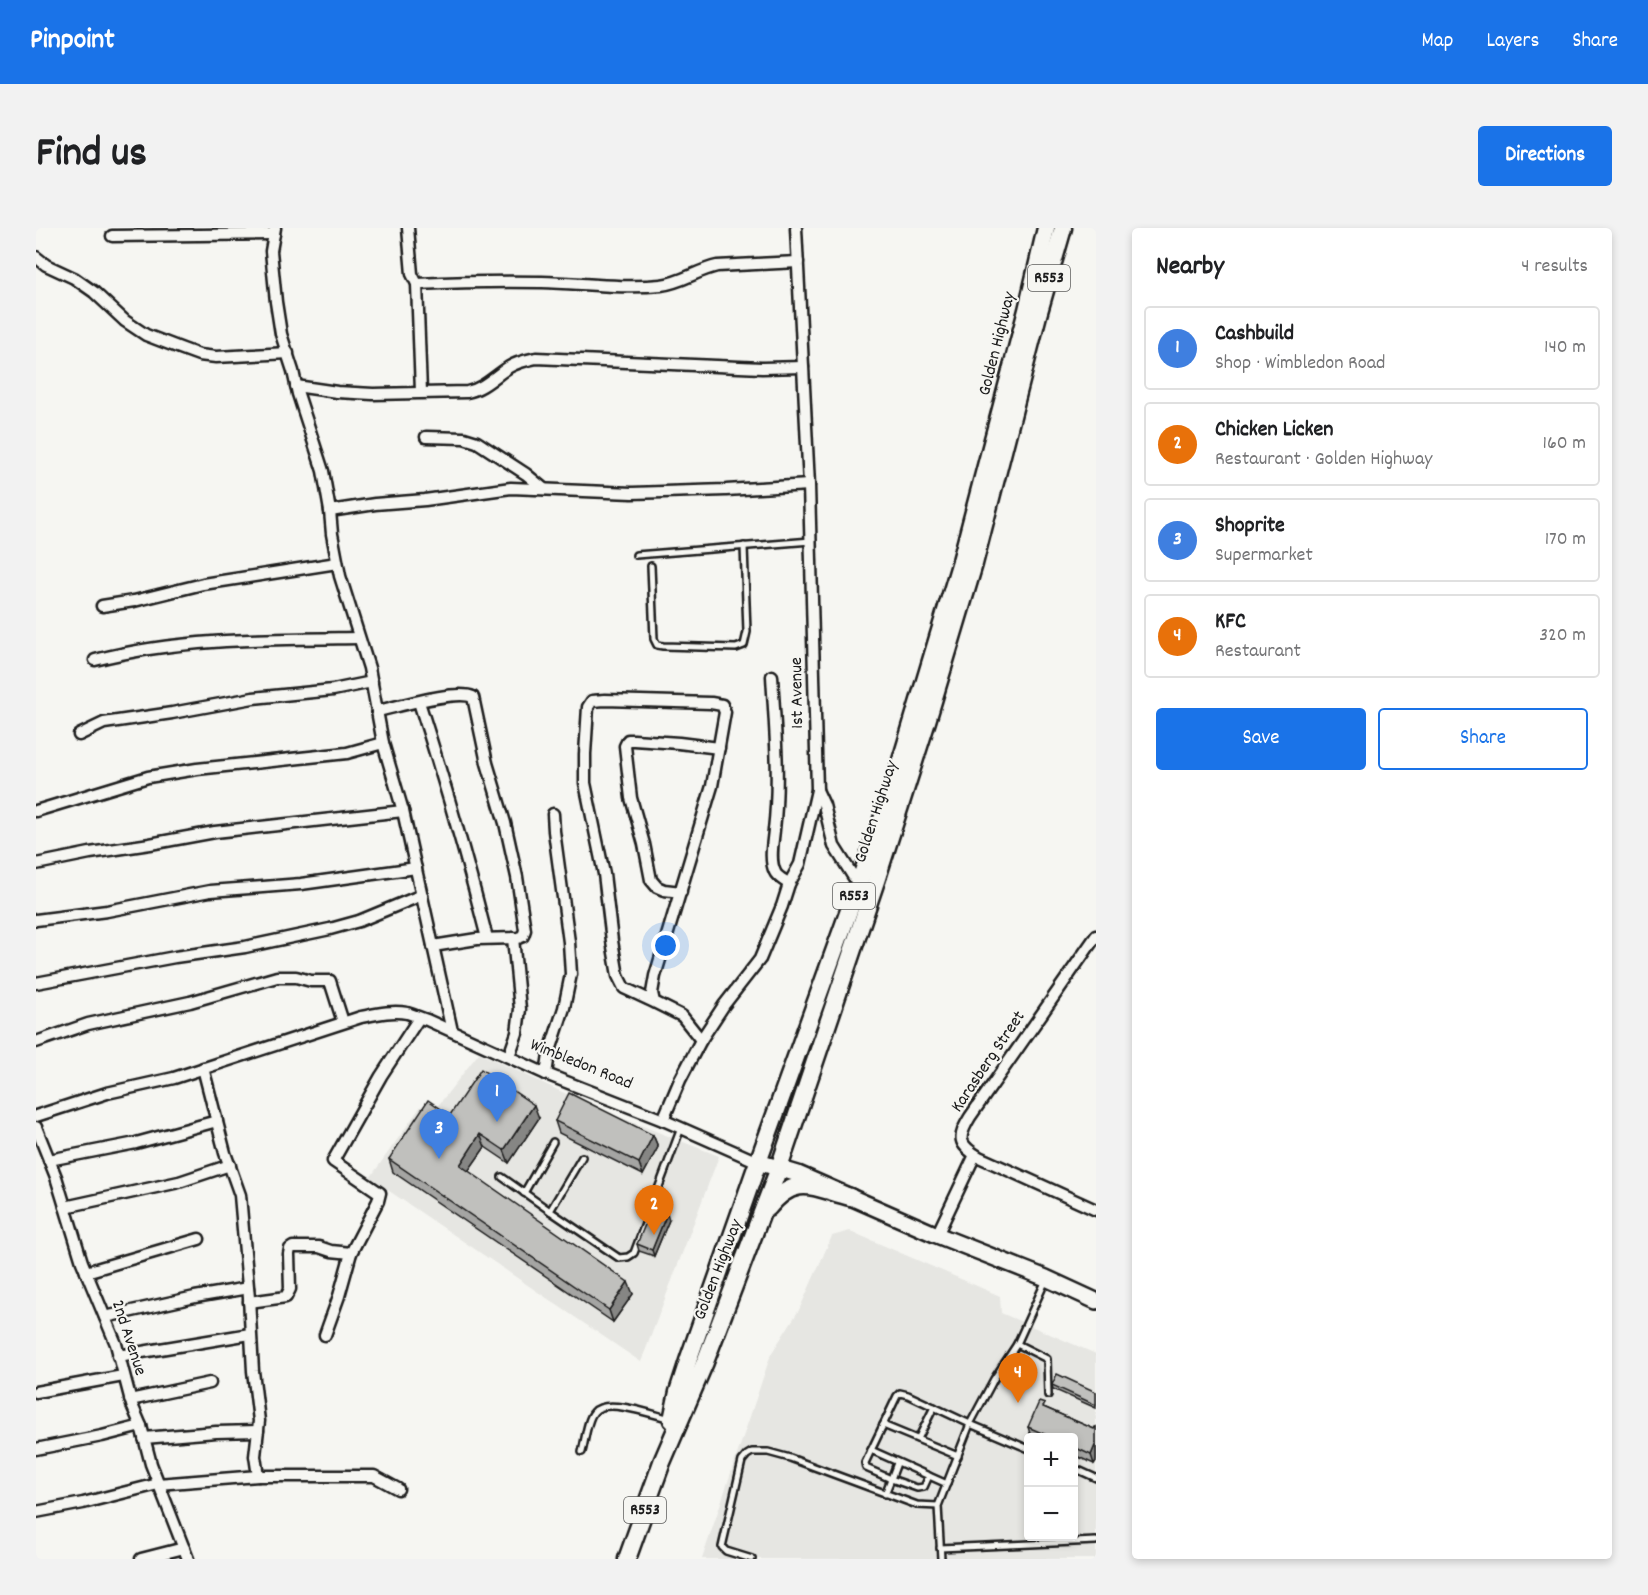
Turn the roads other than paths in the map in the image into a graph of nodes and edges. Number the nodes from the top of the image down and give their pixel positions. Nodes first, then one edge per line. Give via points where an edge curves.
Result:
1 (408, 228) edge
2 (796, 228) edge
3 (1046, 228) edge
4 (1064, 228) edge
5 (275, 230) edge
6 (145, 232) edge
7 (112, 236) dead end
8 (36, 257) edge
9 (798, 262) junction
10 (417, 284) junction
11 (288, 353) junction
12 (803, 366) junction
13 (296, 386) junction
14 (421, 392) junction
15 (426, 437) dead end
16 (810, 485) junction
17 (544, 489) junction
18 (330, 511) junction
19 (811, 541) junction
20 (744, 546) junction
21 (636, 555) dead end
22 (337, 563) junction
23 (651, 566) dead end
24 (102, 606) dead end
25 (359, 638) junction
26 (95, 660) dead end
27 (772, 676) dead end
28 (372, 682) junction
29 (419, 702) junction
30 (376, 711) junction
31 (79, 735) dead end
32 (383, 743) junction
33 (719, 748) junction
34 (817, 790) junction
35 (36, 811) edge
36 (403, 811) junction
37 (553, 814) dead end
38 (36, 864) edge
39 (416, 868) junction
40 (789, 884) junction
41 (858, 884) junction
42 (681, 892) junction
43 (422, 895) junction
44 (36, 920) edge
45 (1096, 936) edge
46 (487, 938) junction
47 (513, 938) junction
48 (433, 946) junction
49 (36, 983) edge
50 (654, 1002) junction
51 (419, 1018) junction
52 (343, 1022) junction
53 (452, 1031) junction
54 (701, 1040) junction
55 (36, 1042) edge
56 (509, 1056) junction
57 (203, 1068) junction
58 (546, 1074) junction
59 (36, 1116) edge
60 (663, 1120) junction
61 (217, 1121) junction
62 (36, 1127) edge
63 (681, 1128) junction
64 (553, 1142) dead end
65 (975, 1155) junction
66 (582, 1157) dead end
67 (49, 1160) junction
68 (758, 1162) junction
69 (230, 1166) junction
70 (779, 1167) junction
71 (502, 1177) dead end
72 (524, 1192) junction
73 (850, 1197) junction
74 (65, 1207) junction
75 (1096, 1210) edge
76 (550, 1211) junction
77 (760, 1218) junction
78 (938, 1235) junction
79 (199, 1239) dead end
80 (351, 1253) junction
81 (86, 1272) junction
82 (1046, 1278) junction
83 (248, 1288) junction
84 (1096, 1301) edge
85 (249, 1302) junction
86 (105, 1317) junction
87 (250, 1334) junction
88 (325, 1335) dead end
89 (1017, 1344) junction
90 (118, 1356) junction
91 (123, 1376) junction
92 (210, 1383) dead end
93 (36, 1392) edge
94 (1048, 1395) dead end
95 (130, 1400) junction
96 (934, 1407) junction
97 (672, 1419) junction
98 (970, 1424) junction
99 (883, 1425) junction
100 (141, 1426) junction
101 (258, 1431) junction
102 (144, 1438) junction
103 (918, 1439) junction
104 (1024, 1447) edge
105 (36, 1449) edge
106 (871, 1450) junction
107 (582, 1452) dead end
108 (958, 1456) junction
109 (662, 1462) junction
110 (897, 1462) junction
111 (1078, 1470) edge
112 (258, 1476) junction
113 (929, 1476) junction
114 (1096, 1478) edge
115 (891, 1479) junction
116 (158, 1484) junction
117 (947, 1484) junction
118 (398, 1489) dead end
119 (885, 1494) junction
120 (938, 1506) junction
121 (36, 1512) edge
122 (1096, 1541) edge
123 (184, 1548) junction
124 (940, 1548) junction
125 (141, 1559) edge
126 (188, 1559) edge
127 (627, 1559) edge
128 (752, 1559) edge
129 (941, 1559) edge

1 - 10 street via 412,274
2 - 9 street, 1st Avenue
3 - 41 main road, Golden Highway / R553 via 961,561 890,797
4 - 70 main road, Golden Highway / R553 via 974,564 927,721
5 - 6 street
5 - 11 street via 271,251 276,302
6 - 7 street
8 - 11 street via 94,292 146,335 180,348 216,357
9 - 10 street via 717,266 663,285
9 - 12 street, 1st Avenue
10 - 14 street
11 - 13 street
12 - 14 street via 762,368 536,358 510,366 474,390
12 - 16 street, 1st Avenue
13 - 14 street via 346,393
13 - 18 street via 323,471
15 - 17 street via 477,442
16 - 17 street via 632,493
16 - 19 street, 1st Avenue
17 - 18 street via 511,488
18 - 22 street
19 - 20 lane
19 - 34 street, 1st Avenue
20 - 21 lane
20 - 23 lane via 747,632 744,645 736,648 657,645
22 - 24 street via 203,584
22 - 25 street
25 - 26 street via 211,642 130,651
25 - 28 street
27 - 40 street via 778,767 773,863 775,872
28 - 30 street
28 - 31 street via 104,723
29 - 30 street
29 - 46 street
29 - 47 street via 458,695 473,697 517,877 525,930 524,936
30 - 32 street
32 - 35 street via 347,753 147,777
32 - 36 street
33 - 42 street
33 - 42 street via 634,740 628,740 625,746 631,798 651,880 664,890
33 - 50 street via 725,715 722,705 605,700 588,705 585,783 604,874 618,976 624,988
34 - 40 street, 1st Avenue via 800,864
34 - 41 street via 834,846
36 - 38 street via 215,832
36 - 39 street
37 - 58 street via 571,974
39 - 43 street
39 - 44 street via 301,884 210,891
40 - 54 street, 1st Avenue via 760,959
41 - 68 main road, Golden Highway / R553
42 - 50 street via 655,976
43 - 48 street
43 - 49 street via 330,929
45 - 65 street, Karasberg Street via 963,1130 962,1144
46 - 47 street
46 - 48 street
47 - 56 street via 520,1009
48 - 53 street
50 - 54 street via 682,1016
51 - 52 street, Wimbledon Road via 389,1012
51 - 53 street, Wimbledon Road
51 - 80 street via 333,1161 380,1193
52 - 55 street via 330,981 277,977 190,1002 88,1024
52 - 57 street, Wimbledon Road
53 - 56 street, Wimbledon Road
54 - 60 street, 1st Avenue
56 - 58 street, Wimbledon Road
57 - 59 street, Wimbledon Road
57 - 61 street
58 - 60 street, Wimbledon Road
60 - 63 street, Wimbledon Road
61 - 67 street via 136,1143
61 - 69 street
62 - 67 street, 2nd Avenue
63 - 68 street, Wimbledon Road
63 - 76 lane via 634,1253 628,1257 619,1258
64 - 72 lane
65 - 75 street
65 - 78 street
66 - 76 lane
67 - 74 street, 2nd Avenue
68 - 70 street, Wimbledon Road
68 - 97 main road, Golden Highway / R553 via 689,1358
69 - 74 street via 179,1182
69 - 83 street via 240,1195
70 - 73 street, Wimbledon Road
70 - 77 main road, Golden Highway / R553
71 - 72 lane
72 - 76 lane
73 - 77 main road via 800,1185 782,1193
73 - 78 street, Wimbledon Road
74 - 81 street, 2nd Avenue
77 - 109 main road, Golden Highway / R553
78 - 82 street, Wimbledon Road
79 - 81 street
80 - 85 street via 293,1247 286,1297
80 - 88 street
81 - 86 street, 2nd Avenue
82 - 84 street, Wimbledon Road
82 - 89 lane
83 - 85 street
83 - 86 street
85 - 87 street
86 - 90 street, 2nd Avenue
87 - 90 street
87 - 101 street
89 - 94 lane via 1047,1359
89 - 98 lane
90 - 91 street, 2nd Avenue
91 - 93 street
91 - 95 street, 2nd Avenue
92 - 95 street
95 - 100 street, 2nd Avenue
96 - 98 lane
96 - 99 lane via 900,1393
96 - 103 lane
97 - 107 lane via 615,1405 604,1406 595,1410 590,1419
97 - 109 main road, Golden Highway / R553
98 - 104 lane
98 - 108 lane
99 - 103 lane
99 - 106 lane
100 - 102 street, 2nd Avenue
100 - 105 street
101 - 102 street
101 - 112 street
102 - 116 street, 2nd Avenue
103 - 108 lane
106 - 110 lane
106 - 115 lane via 866,1468
108 - 117 lane
109 - 127 main road, Golden Highway / R553
110 - 113 lane
110 - 115 lane
111 - 114 lane
112 - 116 street
112 - 118 street via 374,1476
113 - 115 lane via 921,1488
113 - 117 lane
115 - 119 lane
116 - 121 street
116 - 123 street, 2nd Avenue
117 - 120 lane
119 - 120 lane via 917,1505
119 - 128 lane via 790,1458 762,1451 747,1455 742,1461 722,1546
120 - 124 lane
122 - 124 lane
123 - 125 street
123 - 126 street, 2nd Avenue
124 - 129 lane

